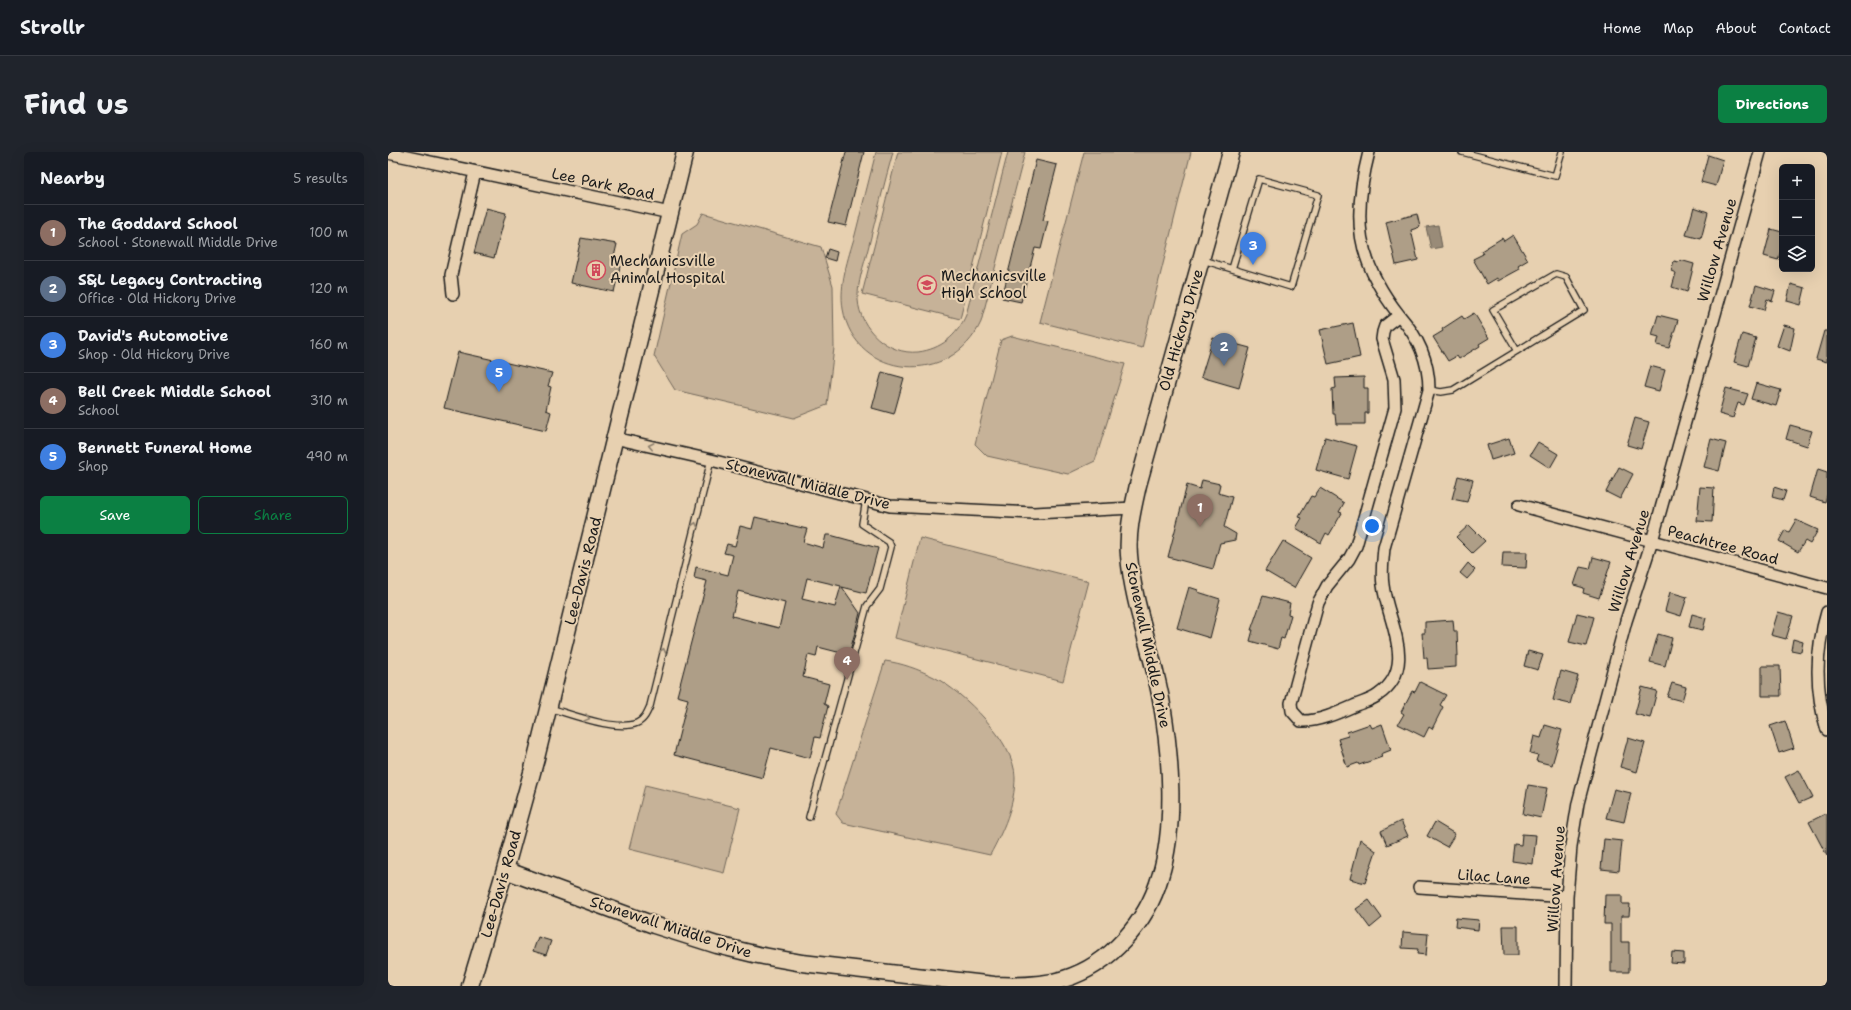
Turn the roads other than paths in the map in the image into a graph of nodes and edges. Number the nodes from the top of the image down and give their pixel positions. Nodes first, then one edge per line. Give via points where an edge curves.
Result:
1 (685, 152) edge
2 (1231, 152) edge
3 (1369, 152) edge
4 (1462, 152) edge
5 (1562, 152) edge
6 (1760, 152) edge
7 (388, 153) edge
8 (1476, 154) edge
9 (475, 172) junction
10 (670, 213) junction
11 (1201, 260) junction
12 (1232, 269) junction
13 (453, 294) dead end
14 (1399, 315) junction
15 (1518, 351) junction
16 (1428, 390) junction
17 (614, 438) junction
18 (711, 460) junction
19 (866, 500) junction
20 (1519, 505) dead end
21 (1133, 508) junction
22 (1652, 541) junction
23 (1827, 588) edge
24 (1827, 612) edge
25 (549, 708) junction
26 (1827, 730) edge
27 (809, 817) dead end
28 (506, 870) junction
29 (1419, 887) dead end
30 (1567, 897) junction
31 (470, 986) edge
32 (1566, 986) edge

1 - 10 street, Lee-Davis Road
2 - 11 street, Old Hickory Drive
3 - 14 street via 1359,197 1361,240 1380,287
4 - 8 lane
5 - 8 lane via 1555,176
6 - 22 street, Willow Avenue
7 - 9 street, Lee Park Road
9 - 10 street, Lee Park Road
9 - 13 street via 451,275
10 - 17 street, Lee-Davis Road
11 - 12 lane
11 - 21 street, Old Hickory Drive
12 - 12 lane via 1291,287 1318,195 1259,178
14 - 16 street via 1419,342 1429,375
14 - 16 street via 1385,326 1382,339 1394,379 1395,408 1356,546 1318,603 1291,703 1292,711 1301,721 1308,722 1377,696 1392,682 1397,671 1399,650 1384,591 1382,566 1386,541
15 - 15 lane via 1584,310 1562,274 1556,274 1493,310
15 - 16 lane via 1453,390
18 -> 17 street, Stonewall Middle Drive
17 - 25 street, Lee-Davis Road
18 - 19 street, Stonewall Middle Drive
25 -> 18 lane via 619,727 637,723 645,718
19 - 21 street, Stonewall Middle Drive via 890,506 1034,513
19 - 27 lane via 862,524 889,542 891,547 880,589 867,606
20 - 22 street, Peachtree Road
21 - 28 street, Stonewall Middle Drive via 1129,532 1132,577 1161,698 1166,737 1169,807 1167,834 1160,877 1136,926 1106,957 1084,971 1065,979 1020,986 802,963 717,945 654,925
22 - 23 street, Peachtree Road
22 - 30 street, Willow Avenue via 1626,621 1578,803
24 - 26 street via 1820,641 1817,674 1818,693
25 - 28 street, Lee-Davis Road
28 - 31 street, Lee-Davis Road
29 - 30 street, Lilac Lane
30 - 32 street, Willow Avenue

